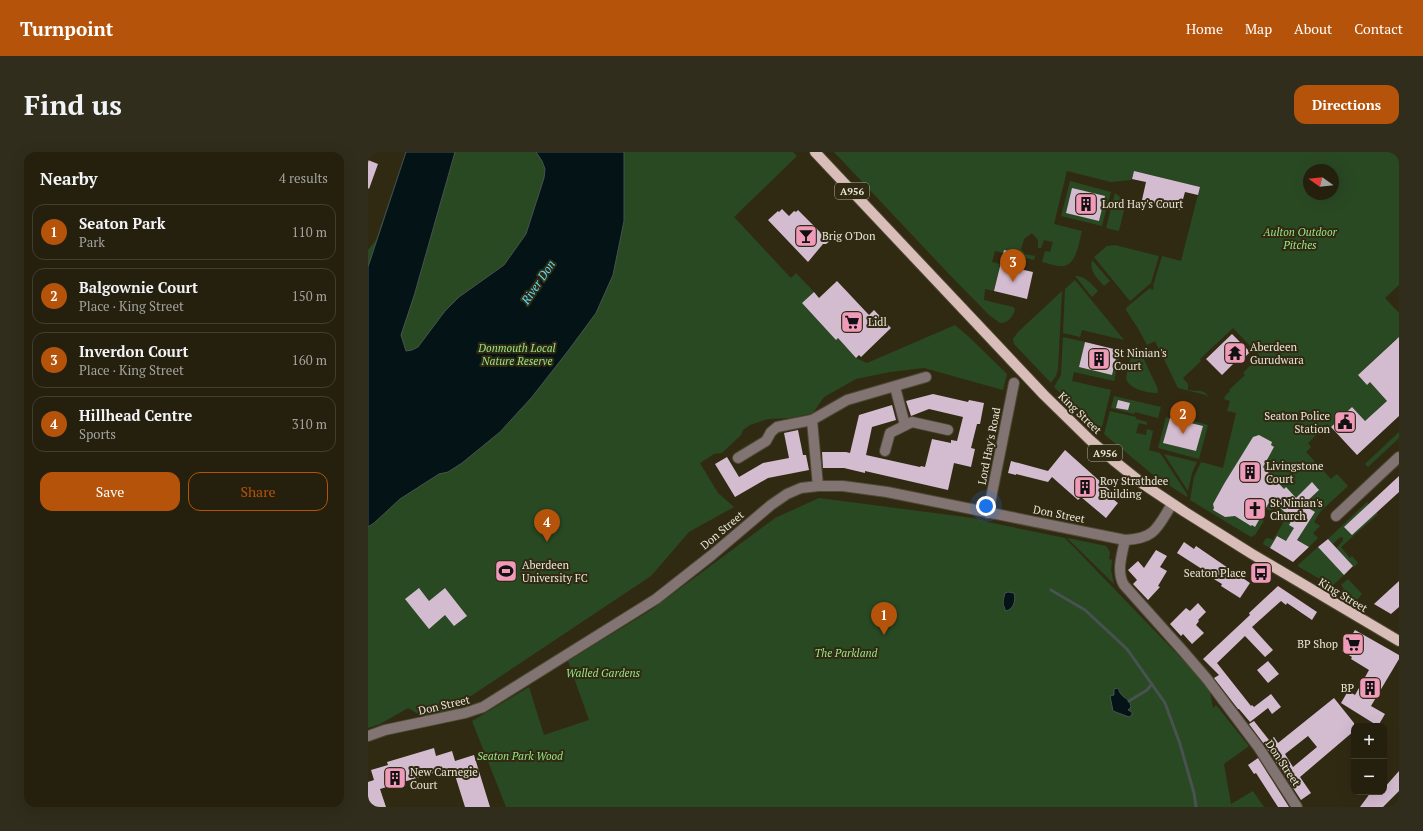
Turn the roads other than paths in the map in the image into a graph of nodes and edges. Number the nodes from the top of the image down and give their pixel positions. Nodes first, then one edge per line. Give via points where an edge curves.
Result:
1 (815, 152) edge
2 (926, 377) dead end
3 (1014, 383) dead end
4 (895, 387) junction
5 (812, 420) junction
6 (905, 425) junction
7 (948, 430) dead end
8 (885, 452) dead end
9 (1399, 456) edge
10 (738, 458) dead end
11 (818, 486) junction
12 (1172, 504) junction
13 (988, 513) junction
14 (1336, 516) dead end
15 (1125, 540) junction
16 (1399, 642) edge
17 (368, 736) edge
18 (1297, 807) edge

1 - 12 main road, King Street / A956 via 1055,406 1113,460
2 - 4 street
3 - 13 street, Lord Hay's Road
4 - 5 street via 847,400
4 - 6 street
5 - 10 street via 777,428 766,441
5 - 11 street
6 - 7 street via 914,422
6 - 8 street via 890,433
9 - 14 street
11 - 13 street, Don Street via 843,486 887,492
11 - 17 street, Don Street via 801,488 787,494 656,599 483,707
12 - 15 street, Don Street via 1152,533 1139,539
12 - 16 main road, King Street / A956
13 - 15 street, Don Street
15 - 18 street, Don Street via 1120,568 1124,585 1214,689 1259,748

